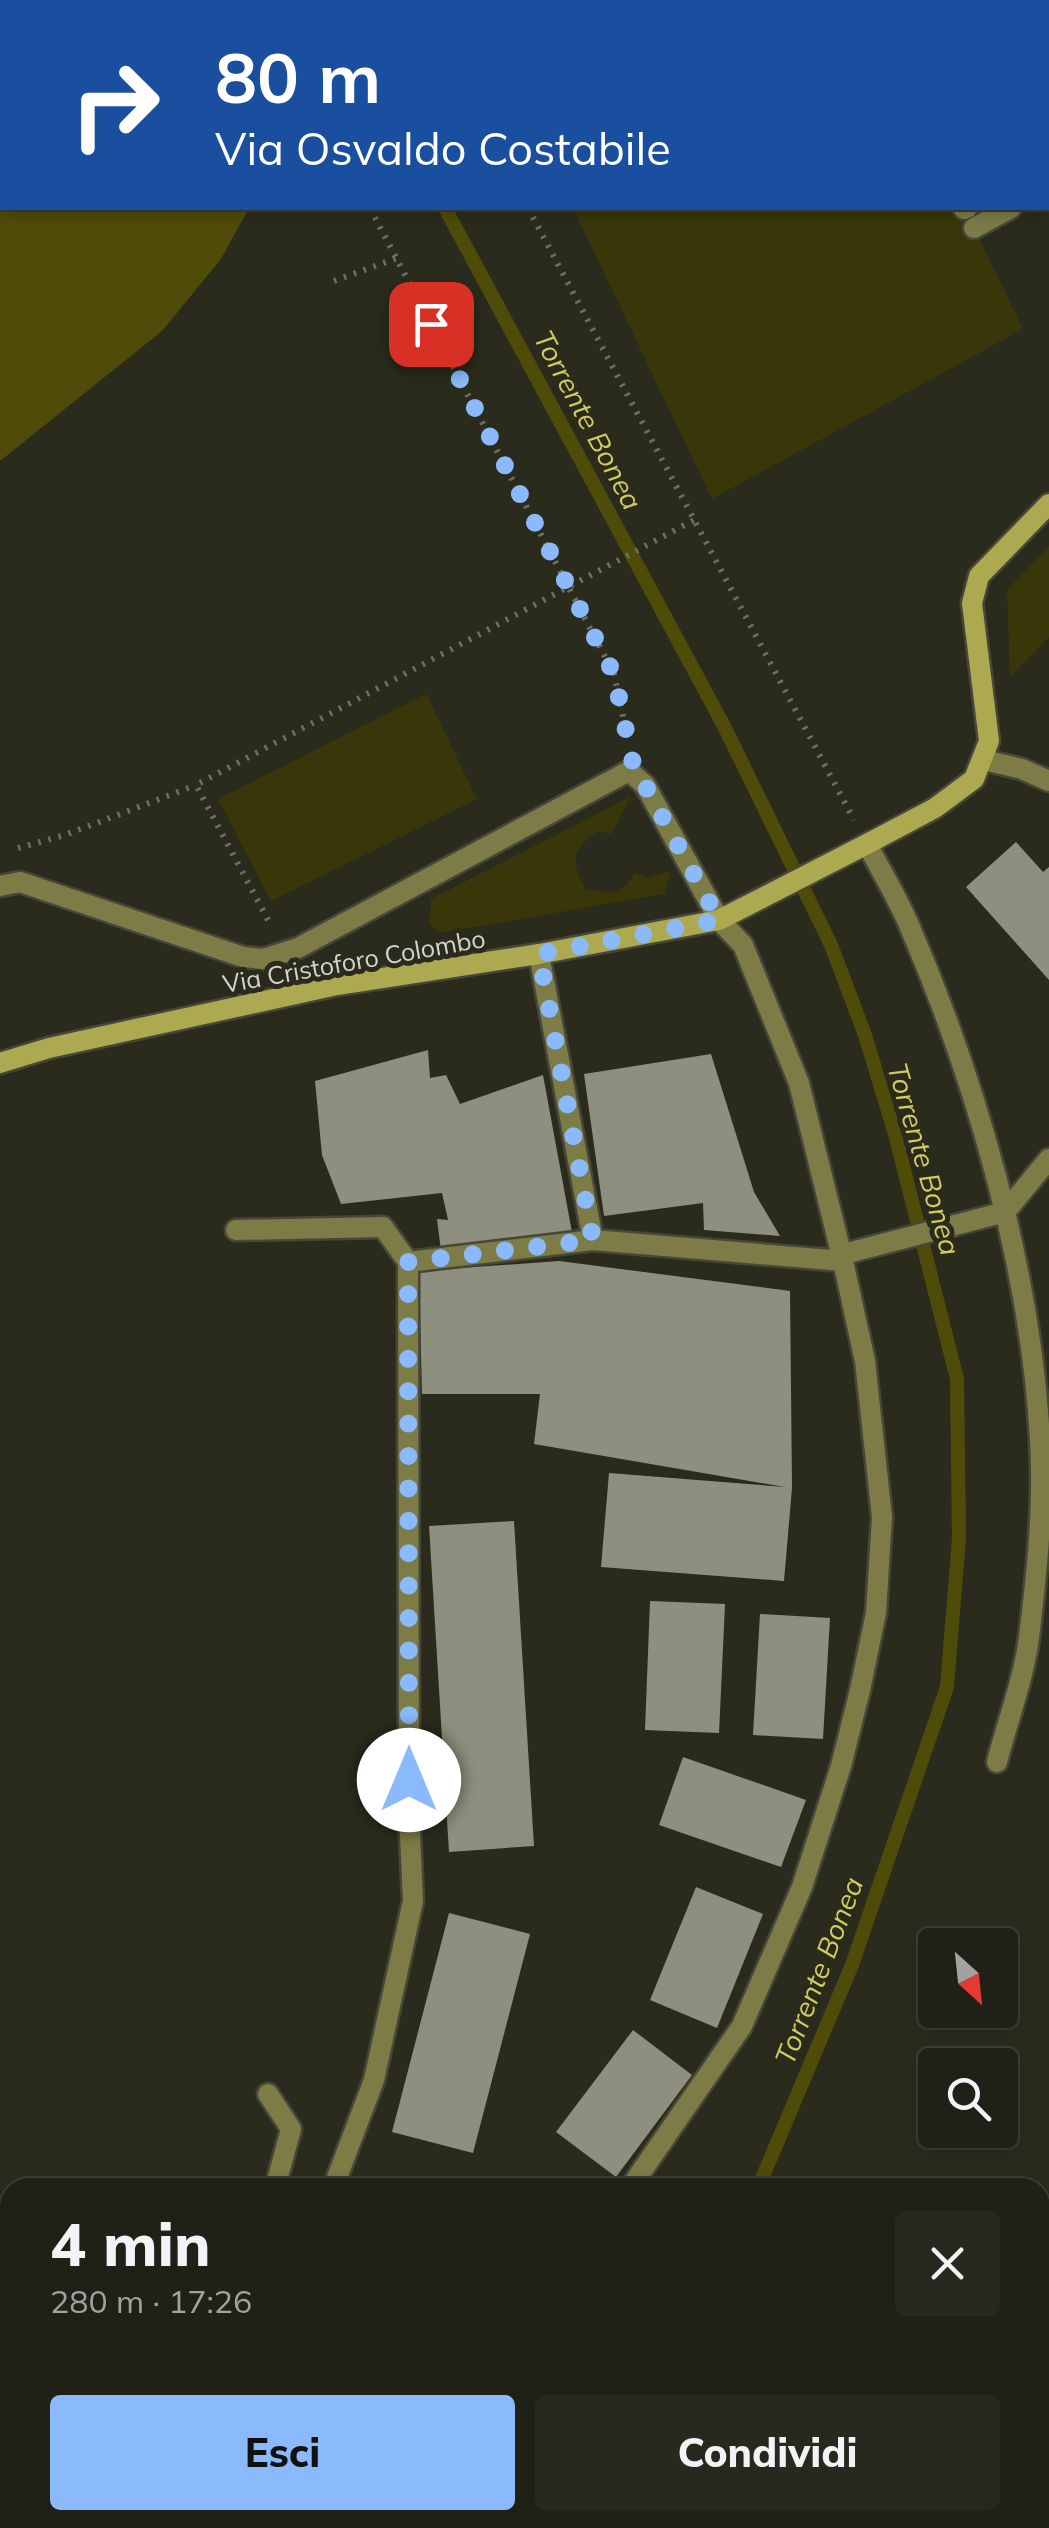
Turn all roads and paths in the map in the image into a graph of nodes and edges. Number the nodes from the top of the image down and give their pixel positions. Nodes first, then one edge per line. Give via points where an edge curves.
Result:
1 (371, 210) edge
2 (529, 210) edge
3 (999, 210) edge
4 (968, 215) edge
5 (396, 258) junction
6 (334, 280) dead end
7 (1049, 504) edge
8 (696, 519) junction
9 (568, 586) junction
10 (984, 760) junction
11 (635, 773) junction
12 (1049, 781) edge
13 (196, 784) junction
14 (867, 844) junction
15 (8, 851) dead end
16 (0, 886) edge
17 (268, 920) dead end
18 (719, 920) junction
19 (539, 954) junction
20 (0, 1063) edge
21 (1049, 1158) edge
22 (1004, 1212) junction
23 (236, 1230) dead end
24 (593, 1240) junction
25 (842, 1258) junction
26 (408, 1262) junction
27 (996, 1762) dead end
28 (268, 2094) dead end
29 (278, 2178) edge
30 (338, 2178) edge
31 (637, 2178) edge

1 - 5 path
2 - 8 path
3 - 4 street
5 - 6 path
5 - 9 path
7 - 10 street via 979,576 972,602 989,741
8 - 9 path
8 - 14 path
9 - 11 path via 614,674
9 - 13 path
10 - 12 street
10 - 14 street, Via Cristoforo Colombo via 960,791
11 - 16 street via 298,948 263,959 20,882
11 - 18 street
13 - 15 path via 65,836
13 - 17 path
14 - 18 street, Via Cristoforo Colombo
14 - 22 street via 908,923 950,1032
18 - 19 street, Via Cristoforo Colombo
18 - 25 street via 743,945 799,1084
19 - 20 street, Via Cristoforo Colombo via 286,995
19 - 24 street
21 - 22 street
22 - 25 street
22 - 27 street via 1032,1356 1040,1442 1028,1642
23 - 26 street via 383,1227
24 - 25 street
24 - 26 street
25 - 31 street via 865,1361 882,1516 876,1613 860,1690 802,1887 742,2026
26 - 30 street via 412,1901 374,2080
28 - 29 street via 291,2129

